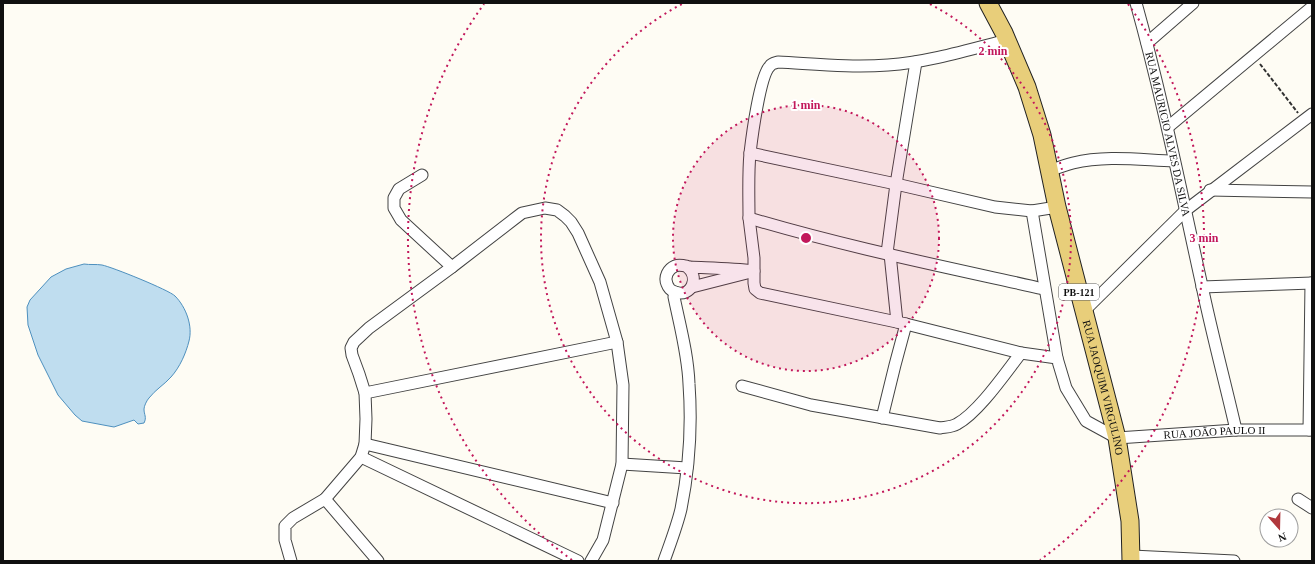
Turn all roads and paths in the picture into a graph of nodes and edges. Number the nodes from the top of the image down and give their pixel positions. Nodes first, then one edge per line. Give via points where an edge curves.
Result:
1 (988, 3) edge
2 (1136, 3) edge
3 (1193, 3) edge
4 (1312, 7) edge
5 (1006, 37) junction
6 (1147, 43) junction
7 (1253, 55) junction
8 (916, 62) junction
9 (1308, 117) edge
10 (1168, 127) junction
11 (750, 153) junction
12 (1174, 161) junction
13 (1049, 170) junction
14 (422, 175) dead end
15 (896, 184) junction
16 (1210, 190) junction
17 (1312, 192) edge
18 (1056, 207) junction
19 (1186, 210) junction
20 (1032, 211) junction
21 (749, 218) junction
22 (888, 254) junction
23 (686, 266) junction
24 (452, 268) junction
25 (754, 271) junction
26 (1312, 283) edge
27 (692, 287) junction
28 (1044, 288) junction
29 (1202, 288) junction
30 (675, 292) junction
31 (1084, 311) junction
32 (901, 323) junction
33 (617, 342) junction
34 (1021, 353) junction
35 (1057, 358) junction
36 (1312, 358) edge
37 (742, 386) dead end
38 (365, 393) junction
39 (882, 418) junction
40 (1236, 430) junction
41 (1311, 430) edge
42 (1117, 438) junction
43 (365, 444) junction
44 (361, 457) junction
45 (622, 464) junction
46 (687, 468) junction
47 (325, 499) junction
48 (1298, 499) dead end
49 (613, 503) junction
50 (1312, 508) edge
51 (1132, 558) edge
52 (291, 561) edge
53 (378, 561) edge
54 (578, 561) edge
55 (591, 561) edge
56 (664, 561) edge
57 (1234, 561) edge

1 - 5 main road, PB-121
2 - 6 street, RUA MAURICIO ALVES DA SILVA
3 - 6 street
4 - 7 street
5 - 8 street
5 - 13 main road, RUA JAOQUIM VIRGULINO / PB-121 via 1042,135
6 - 10 street, RUA MAURICIO ALVES DA SILVA
7 - 9 path
7 - 10 street
8 - 11 street via 868,67 774,63 765,72 760,87
8 - 15 street
9 - 16 street
10 - 12 street, RUA MAURICIO ALVES DA SILVA
11 - 15 street
11 - 21 street
12 - 13 street via 1094,159
12 - 19 street, RUA MAURICIO ALVES DA SILVA
13 - 18 main road, RUA JAOQUIM VIRGULINO / PB-121
14 - 24 street via 399,189 394,198 394,208 401,220
15 - 20 street via 995,207
15 - 22 street
16 - 17 street
16 - 19 street
18 - 20 street
18 - 31 main road, RUA JAOQUIM VIRGULINO / PB-121
19 - 29 street, RUA MAURICIO ALVES DA SILVA
19 - 31 street
20 - 28 street
21 - 22 street
21 - 25 street
22 - 28 street
22 - 32 street
23 - 25 street
23 - 27 street via 694,276
23 - 30 street via 675,266 667,274 667,285
24 - 33 street via 522,213 545,208 556,210 571,222 578,233 600,282
24 - 38 street via 369,328 354,342 351,348 352,355
25 - 27 street
25 - 32 street via 755,289 760,293
26 - 29 street
26 - 36 street
27 - 30 street via 684,292
28 - 35 street
29 - 40 street, RUA MAURICIO ALVES DA SILVA
30 - 46 street via 689,384
31 - 42 main road, RUA JAOQUIM VIRGULINO / PB-121
32 - 34 street
32 - 39 street
33 - 38 street
33 - 45 street via 623,385
34 - 35 street
34 - 39 street via 977,407 958,423 940,428
35 - 42 street via 1066,388 1086,421
36 - 41 street
37 - 39 street via 812,405
38 - 43 street
40 - 41 street, RUA JOÃO PAULO II
40 - 42 street, RUA JOÃO PAULO II
42 - 51 main road, RUA JAOQUIM VIRGULINO / PB-121 via 1130,521
43 - 44 street
43 - 49 street
44 - 47 street
44 - 54 street
45 - 46 street
45 - 49 street
46 - 56 street via 681,510
47 - 52 street via 293,518 285,526 285,540
47 - 53 street
48 - 50 street
49 - 55 street via 603,540
51 - 57 street

